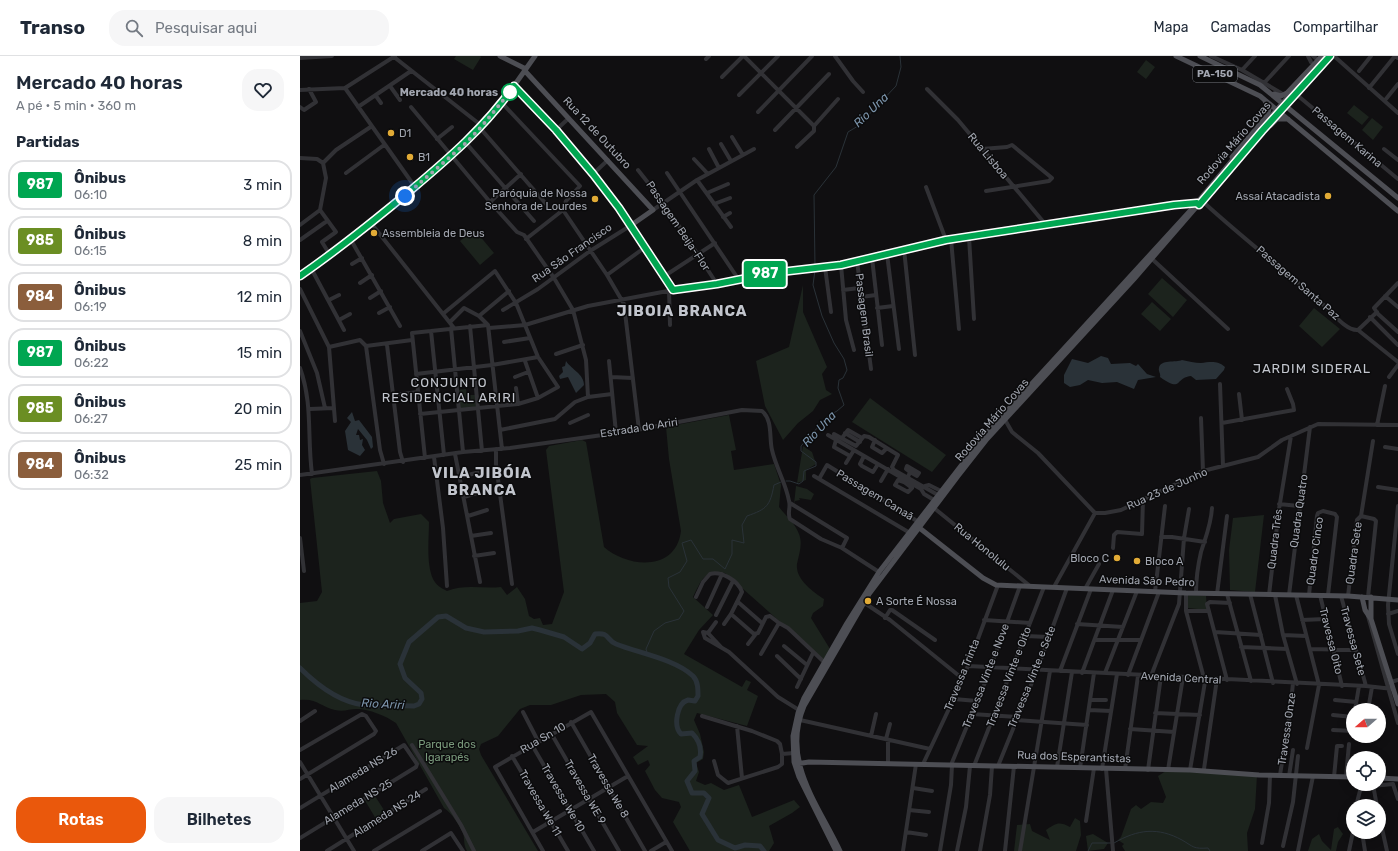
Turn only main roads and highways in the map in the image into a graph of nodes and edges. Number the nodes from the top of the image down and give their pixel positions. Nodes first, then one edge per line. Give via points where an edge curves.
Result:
1 (500, 56) edge
2 (535, 56) edge
3 (1176, 56) edge
4 (1200, 56) edge
5 (1323, 56) edge
6 (1330, 56) edge
7 (1319, 62) junction
8 (525, 70) junction
9 (1248, 79) junction
10 (1262, 84) junction
11 (514, 86) junction
12 (1243, 88) junction
13 (1266, 89) junction
14 (1254, 92) junction
15 (1260, 96) junction
16 (1292, 110) junction
17 (1288, 119) junction
18 (1318, 132) junction
19 (1311, 138) junction
20 (1327, 139) junction
21 (1322, 147) junction
22 (1222, 175) junction
23 (1398, 198) edge
24 (1200, 202) junction
25 (1181, 204) junction
26 (653, 210) joint
27 (1398, 210) edge
28 (1191, 212) junction
29 (630, 226) junction
30 (300, 276) edge
31 (1005, 416) junction
32 (917, 524) junction
33 (1367, 597) junction
34 (1398, 600) edge
35 (1369, 618) junction
36 (833, 651) junction
37 (1398, 703) edge
38 (797, 764) junction
39 (1346, 777) edge
40 (1386, 779) edge
41 (1398, 780) edge
42 (836, 851) edge
43 (840, 851) edge

1 - 8 main road, Rua 12 de Outubro
2 - 8 main road
3 - 12 main road, PA-150
4 - 9 main road, PA-150
5 - 7 main road, Rodovia Mário Covas
6 - 7 main road, Rodovia Mário Covas
6 - 16 main road via 1290,104
7 - 13 main road via 1284,95 1277,96
7 - 22 main road, Rodovia Mário Covas, bridge
8 - 11 main road
8 - 26 main road, Rua 12 de Outubro
9 - 10 main road, PA-150
9 - 12 main road via 1247,85
10 - 13 main road, PA-150
10 - 14 main road via 1255,87
11 - 29 main road via 593,174
11 - 30 main road via 466,143 371,224
12 - 14 main road, PA-150
13 - 16 main road, PA-150
14 - 15 main road, PA-150
15 - 17 main road, PA-150
15 - 22 main road via 1269,109 1267,116 1238,149
16 - 18 main road
17 - 19 main road
17 - 22 main road via 1275,121
18 - 19 main road via 1317,137
18 - 20 main road
19 - 21 main road
20 - 21 main road via 1323,141
20 - 23 main road
21 - 27 main road
22 - 24 main road, Rodovia Mário Covas
24 - 25 main road
24 - 28 main road, Rodovia Mário Covas
25 - 28 main road
25 - 29 main road via 948,240 841,265 671,290
26 - 29 main road, Rua São Francisco
28 - 31 main road, Rodovia Mário Covas
28 - 31 main road, Rodovia Mário Covas
31 - 32 main road, Rodovia Mário Covas via 934,508
31 - 32 main road, Rodovia Mário Covas via 984,436
32 - 33 main road, Avenida São Pedro via 983,578 998,585 1180,593
32 - 36 main road, Rodovia Mário Covas via 863,602
32 - 36 main road, Rodovia Mário Covas via 879,572
33 - 34 main road, Avenida São Pedro
33 - 35 main road
33 - 35 main road
35 - 37 main road via 1391,682 1391,689
36 - 38 main road, Rodovia Mário Covas via 804,706 797,738
36 - 38 main road, Rodovia Mário Covas via 824,662 799,710 794,729 794,753
38 - 39 main road, Rua dos Esperantistas via 888,763 1190,770
38 - 42 main road, Rodovia Mário Covas via 804,789
38 - 43 main road, Rodovia Mário Covas
40 - 41 main road

